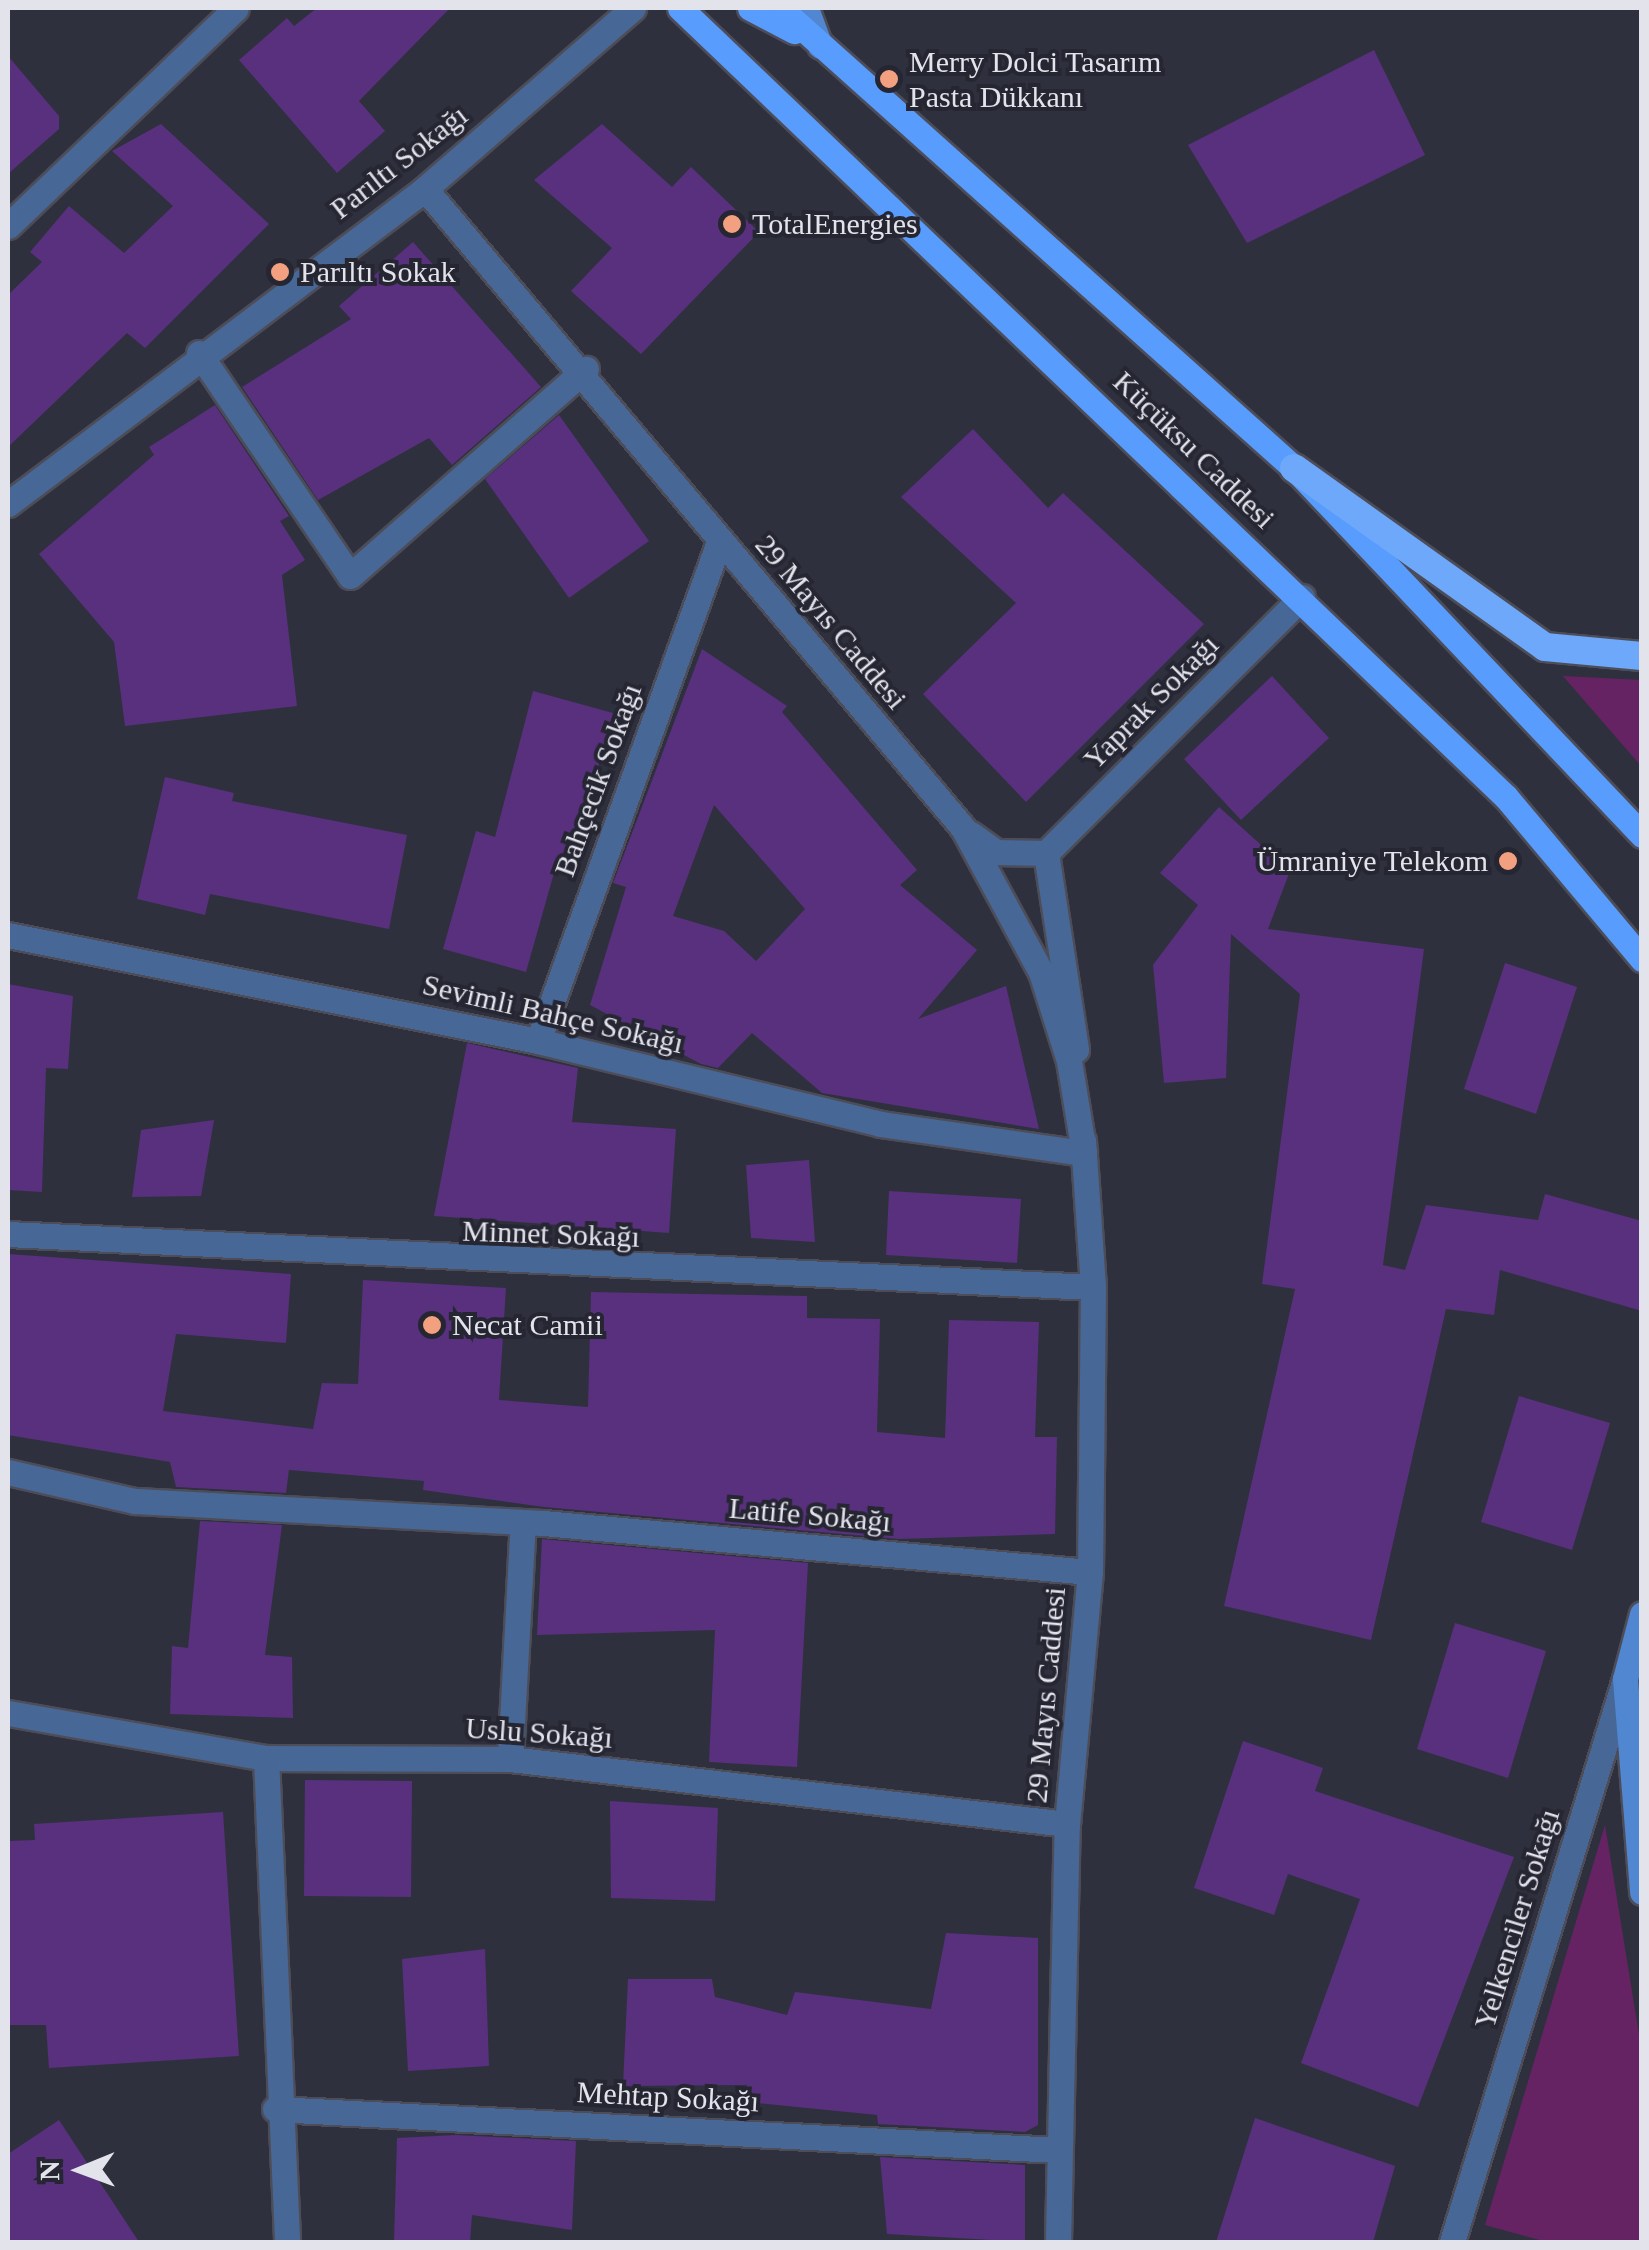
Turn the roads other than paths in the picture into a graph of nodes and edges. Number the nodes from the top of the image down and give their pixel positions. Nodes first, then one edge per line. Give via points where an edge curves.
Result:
1 (236, 8) edge
2 (633, 8) edge
3 (680, 8) edge
4 (750, 8) edge
5 (780, 8) edge
6 (806, 8) edge
7 (820, 46) junction
8 (425, 188) junction
9 (8, 226) edge
10 (199, 353) junction
11 (586, 369) junction
12 (1294, 468) junction
13 (8, 504) edge
14 (719, 542) junction
15 (1302, 597) junction
16 (1642, 656) edge
17 (962, 828) junction
18 (1642, 835) edge
19 (1046, 853) junction
20 (8, 935) edge
21 (1642, 959) edge
22 (538, 1040) junction
23 (1084, 1153) junction
24 (8, 1234) edge
25 (1093, 1287) junction
26 (8, 1472) edge
27 (524, 1522) junction
28 (1090, 1572) junction
29 (1642, 1614) edge
30 (1625, 1679) junction
31 (8, 1712) edge
32 (266, 1758) junction
33 (510, 1759) junction
34 (1067, 1824) junction
35 (1642, 1892) edge
36 (275, 2109) junction
37 (1057, 2150) junction
38 (287, 2242) edge
39 (1058, 2242) edge
40 (1452, 2242) edge

1 - 9 street
2 - 8 street, Parıltı Sokağı
3 - 15 main road, Küçüksu Caddesi
4 - 7 main road
5 - 7 main road
6 - 7 main road
7 - 12 main road, Küçüksu Caddesi
8 - 10 street, Parıltı Sokağı
8 - 11 street, 29 Mayıs Caddesi
10 - 11 street via 350,576
10 - 13 street, Parıltı Sokağı
11 - 14 street, 29 Mayıs Caddesi
12 - 16 highway via 1545,647
12 - 18 main road, Küçüksu Caddesi
14 - 17 street, 29 Mayıs Caddesi
14 - 22 street, Bahçecik Sokağı
15 - 19 street, Yaprak Sokağı
15 - 21 main road, Küçüksu Caddesi via 1552,844
17 - 19 street via 996,852
17 - 23 street, 29 Mayıs Caddesi via 1040,972 1070,1061
19 - 23 street, 29 Mayıs Caddesi
20 - 22 street, Sevimli Bahçe Sokağı
22 - 23 street, Sevimli Bahçe Sokağı via 880,1124
23 - 25 street, 29 Mayıs Caddesi
24 - 25 street, Minnet Sokağı
25 - 28 street, 29 Mayıs Caddesi
26 - 27 street, Latife Sokağı via 135,1501
27 - 28 street, Latife Sokağı
27 - 33 street
28 - 34 street, 29 Mayıs Caddesi
29 - 30 main road, Yelkenciler Sokağı
30 - 35 main road
30 - 40 street, Yelkenciler Sokağı
31 - 32 street, Uslu Sokağı
32 - 33 street, Uslu Sokağı
32 - 36 street
33 - 34 street, Uslu Sokağı
34 - 37 street, 29 Mayıs Caddesi
36 - 37 street, Mehtap Sokağı
36 - 38 street
37 - 39 street, 29 Mayıs Caddesi

